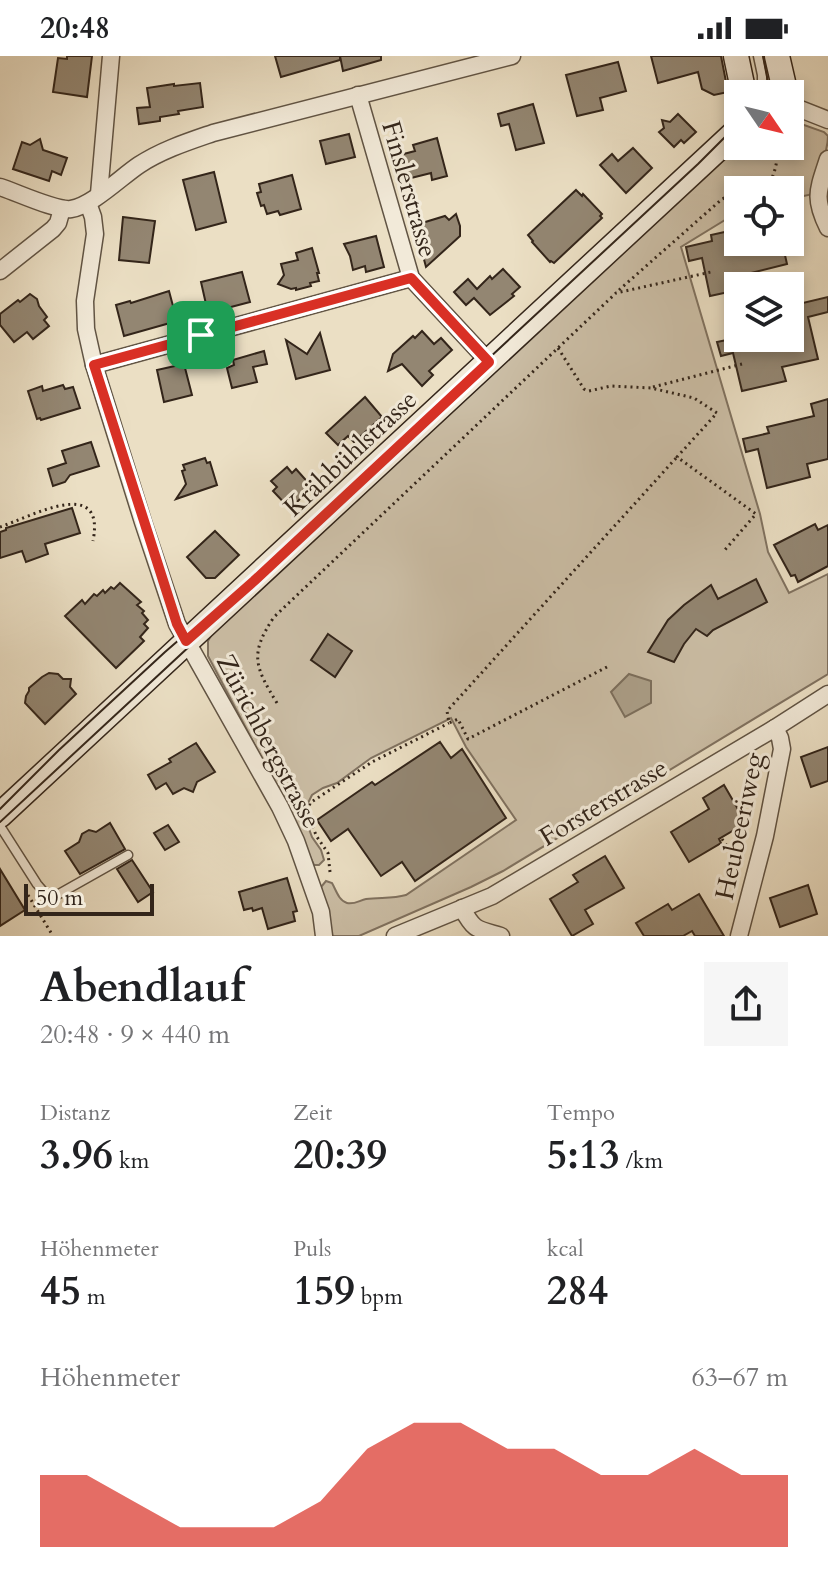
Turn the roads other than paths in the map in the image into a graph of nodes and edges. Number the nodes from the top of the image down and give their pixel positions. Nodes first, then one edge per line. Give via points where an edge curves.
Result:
1 (111, 56) edge
2 (512, 56) edge
3 (736, 56) edge
4 (758, 56) edge
5 (777, 56) edge
6 (741, 80) edge
7 (762, 80) edge
8 (783, 80) edge
9 (358, 95) junction
10 (804, 111) edge
11 (828, 120) edge
12 (724, 143) edge
13 (828, 159) edge
14 (0, 187) edge
15 (93, 198) junction
16 (62, 209) junction
17 (828, 228) edge
18 (0, 271) edge
19 (411, 278) junction
20 (489, 362) junction
21 (94, 365) junction
22 (186, 641) junction
23 (828, 694) edge
24 (775, 728) junction
25 (0, 815) edge
26 (0, 826) edge
27 (128, 855) dead end
28 (462, 908) junction
29 (324, 936) edge
30 (395, 936) edge
31 (501, 936) edge
32 (739, 936) edge

1 - 15 street, Zürichbergstrasse
2 - 9 street
3 - 6 street
4 - 7 lane
5 - 8 street
9 - 15 street via 172,147
9 - 19 street, Finslerstrasse
10 - 11 street
12 - 20 street, Krähbühlstrasse
13 - 17 street via 817,194
14 - 16 street
15 - 16 street
15 - 21 street, Zürichbergstrasse via 95,234 84,314
16 - 18 street via 53,229
19 - 20 street, Finslerstrasse
19 - 21 street
20 - 22 street, Krähbühlstrasse
21 - 22 street, Zürichbergstrasse
22 - 25 street, Krähbühlstrasse
22 - 29 street, Zürichbergstrasse via 296,841
23 - 24 street, Forsterstrasse
24 - 28 street, Forsterstrasse via 492,896
24 - 32 street, Heubeeriweg via 782,749
26 - 27 lane via 50,899
28 - 30 street, Forsterstrasse
28 - 31 street via 475,928

